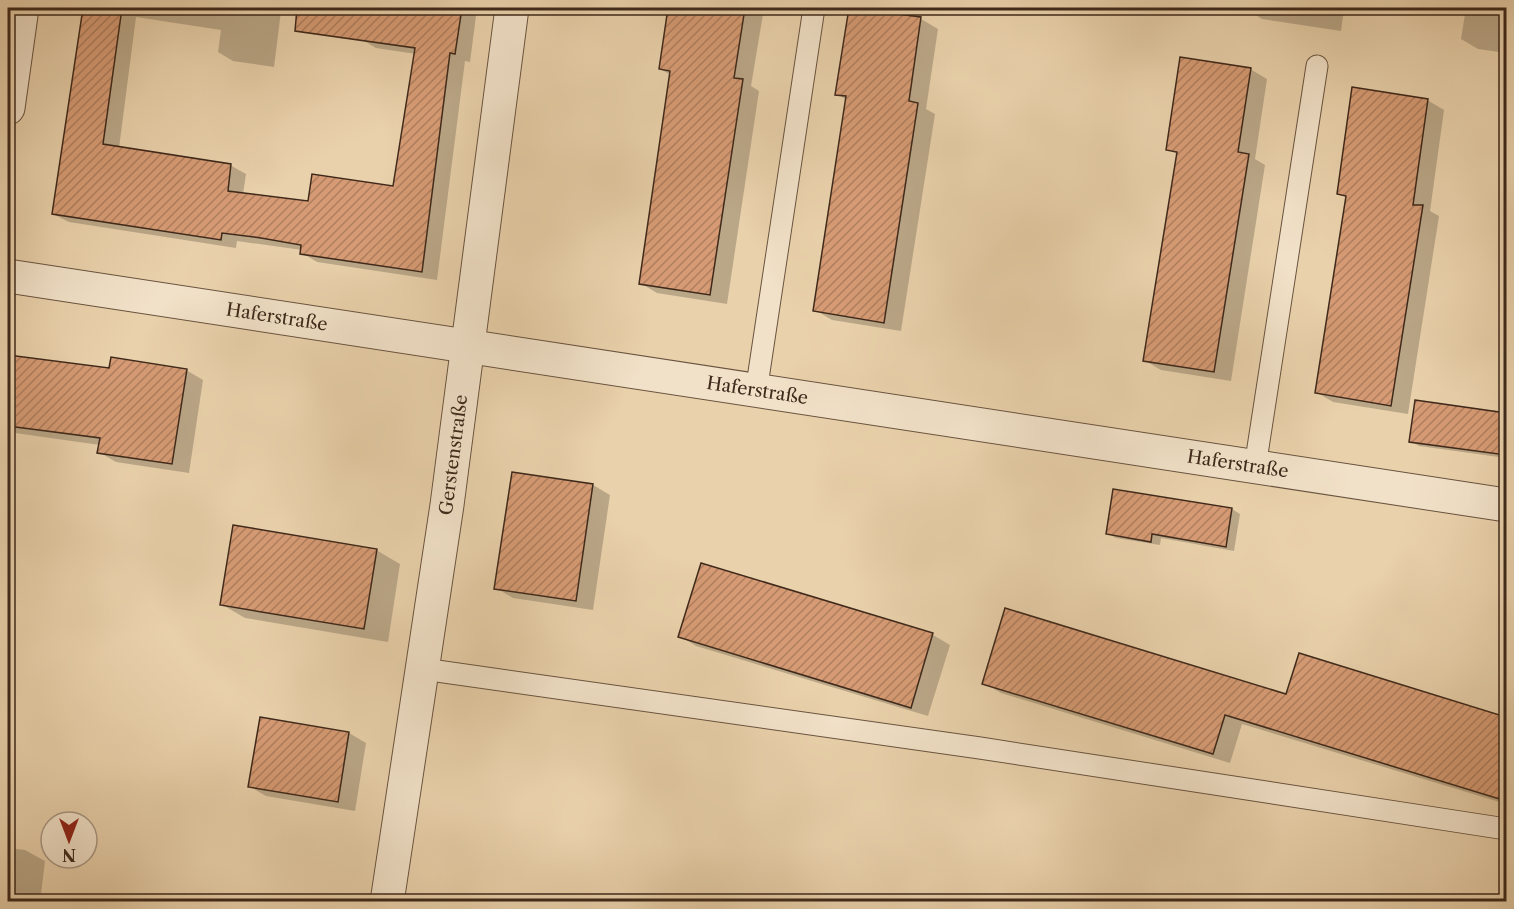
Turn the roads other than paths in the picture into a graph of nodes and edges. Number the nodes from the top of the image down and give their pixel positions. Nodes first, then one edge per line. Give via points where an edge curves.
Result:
1 (22, 8) edge
2 (512, 8) edge
3 (814, 8) edge
4 (1317, 66) dead end
5 (8, 108) edge
6 (8, 276) edge
7 (468, 346) junction
8 (756, 392) junction
9 (1256, 467) junction
10 (1506, 505) edge
11 (423, 669) junction
12 (1506, 829) edge
13 (387, 902) edge

1 - 5 street
2 - 7 street, Gerstenstraße
3 - 8 lane
4 - 9 lane
6 - 7 street, Haferstraße
7 - 8 street, Haferstraße
7 - 11 street, Gerstenstraße
8 - 9 street, Haferstraße
9 - 10 street, Haferstraße
11 - 12 lane via 980,748
11 - 13 street, Gerstenstraße

